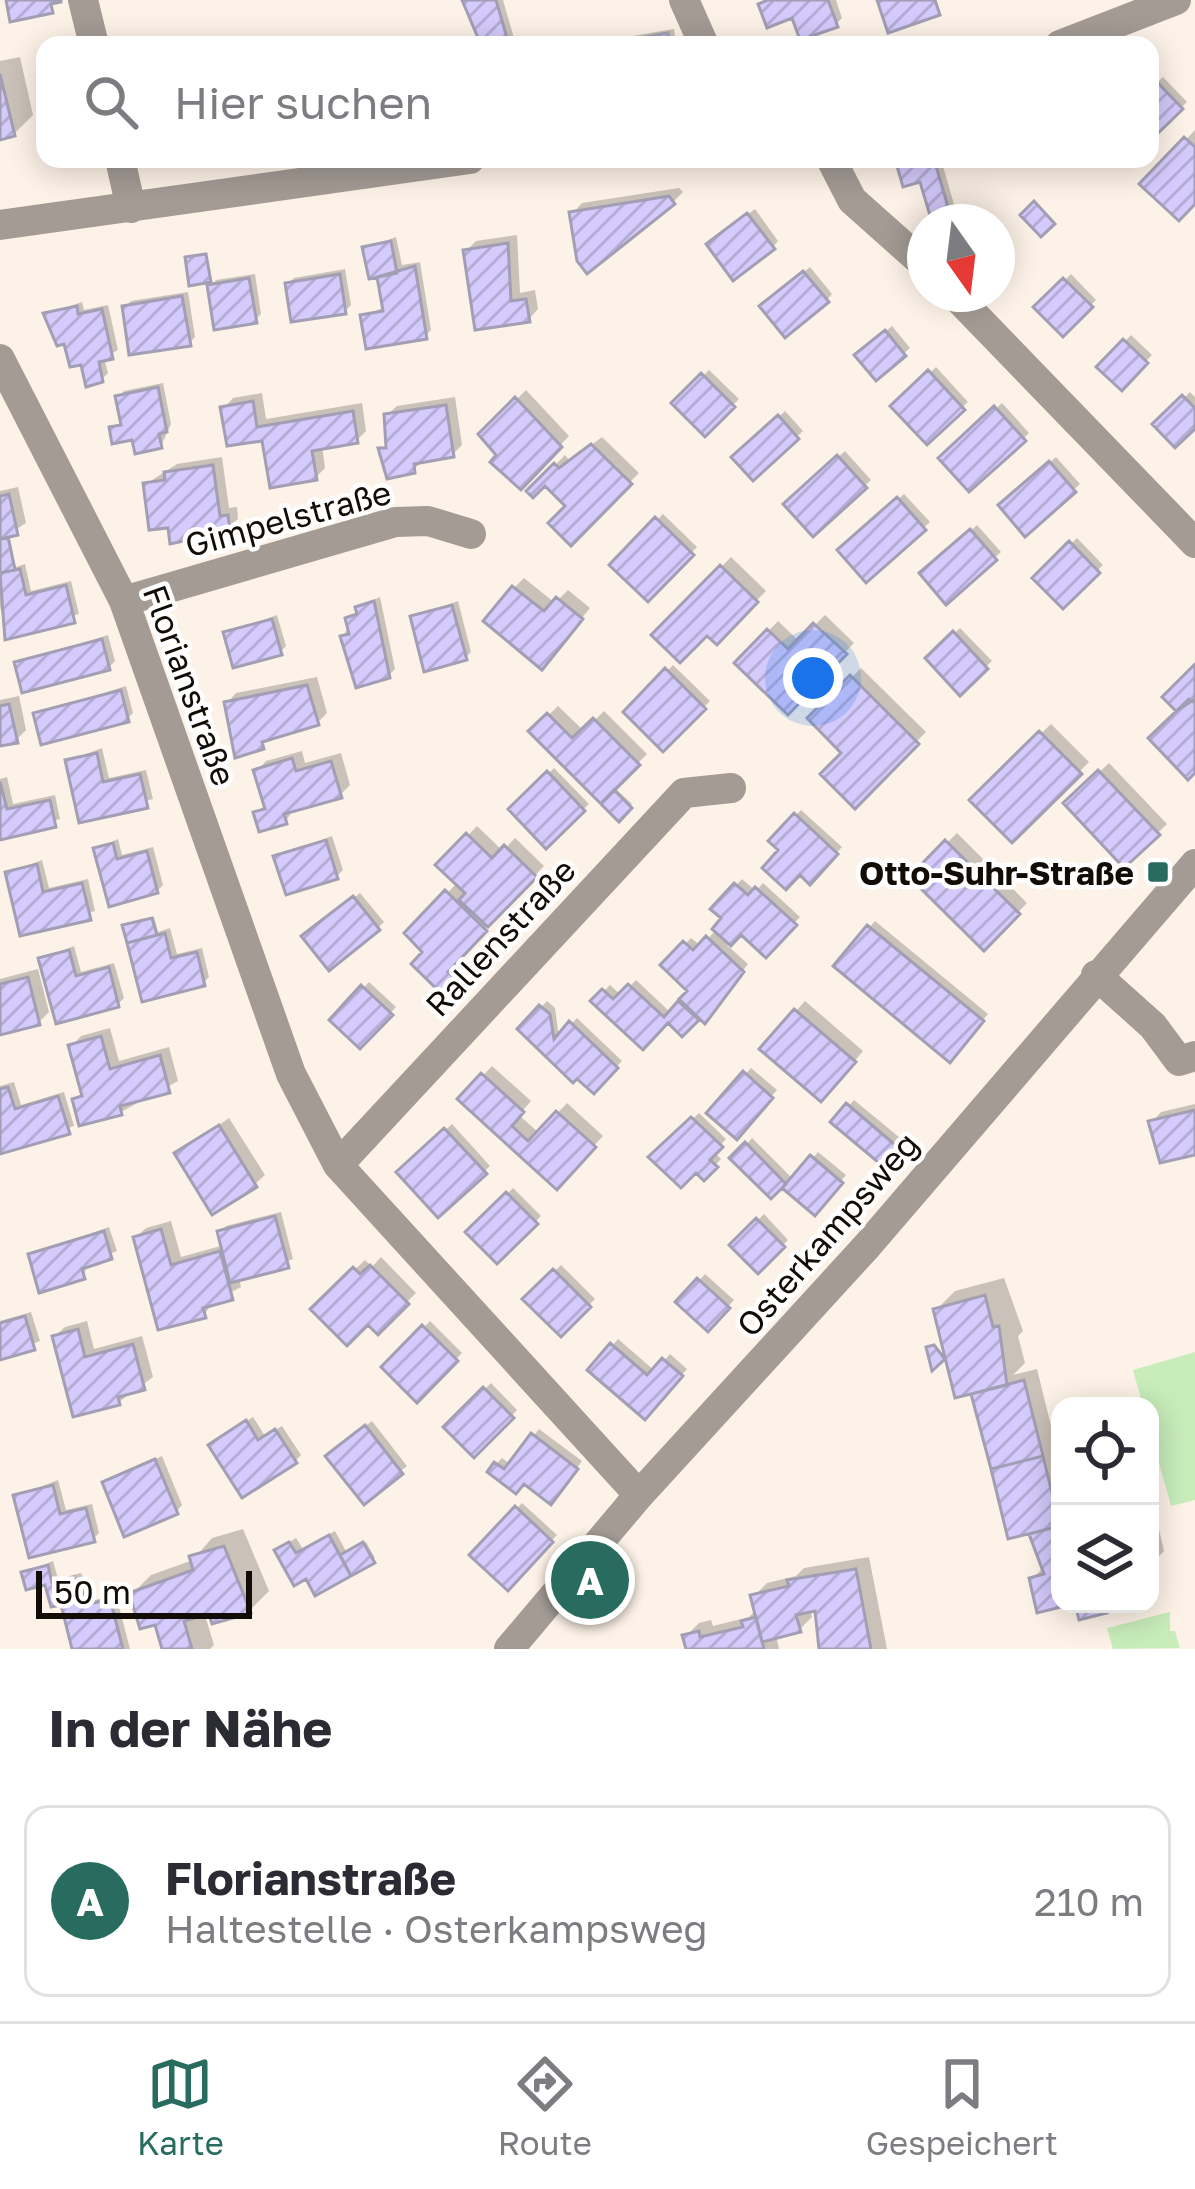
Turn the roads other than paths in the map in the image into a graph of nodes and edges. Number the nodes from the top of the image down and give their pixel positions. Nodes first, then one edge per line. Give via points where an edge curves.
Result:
1 (83, 0) edge
2 (684, 0) edge
3 (1176, 0) edge
4 (92, 36) edge
5 (700, 36) edge
6 (1083, 36) edge
7 (122, 168) edge
8 (408, 168) edge
9 (836, 168) edge
10 (131, 208) junction
11 (0, 225) edge
12 (907, 250) edge
13 (971, 312) edge
14 (0, 359) edge
15 (471, 534) dead end
16 (1195, 543) edge
17 (124, 601) junction
18 (731, 788) dead end
19 (1195, 864) edge
20 (1096, 975) junction
21 (1195, 1057) edge
22 (338, 1166) junction
23 (639, 1495) junction
24 (509, 1649) edge

1 - 4 street
2 - 5 street
3 - 6 street
7 - 10 street
8 - 10 street
9 - 12 street via 852,200
10 - 11 street
13 - 16 street
14 - 17 street, Florianstraße
15 - 17 street, Gimpelstraße via 428,521 394,522
17 - 22 street, Florianstraße via 291,1074
18 - 22 street, Rallenstraße via 684,793
19 - 20 street, Osterkampsweg
20 - 21 street via 1179,1061
20 - 23 street, Osterkampsweg via 867,1246
22 - 23 street, Florianstraße
23 - 24 street, Osterkampsweg

